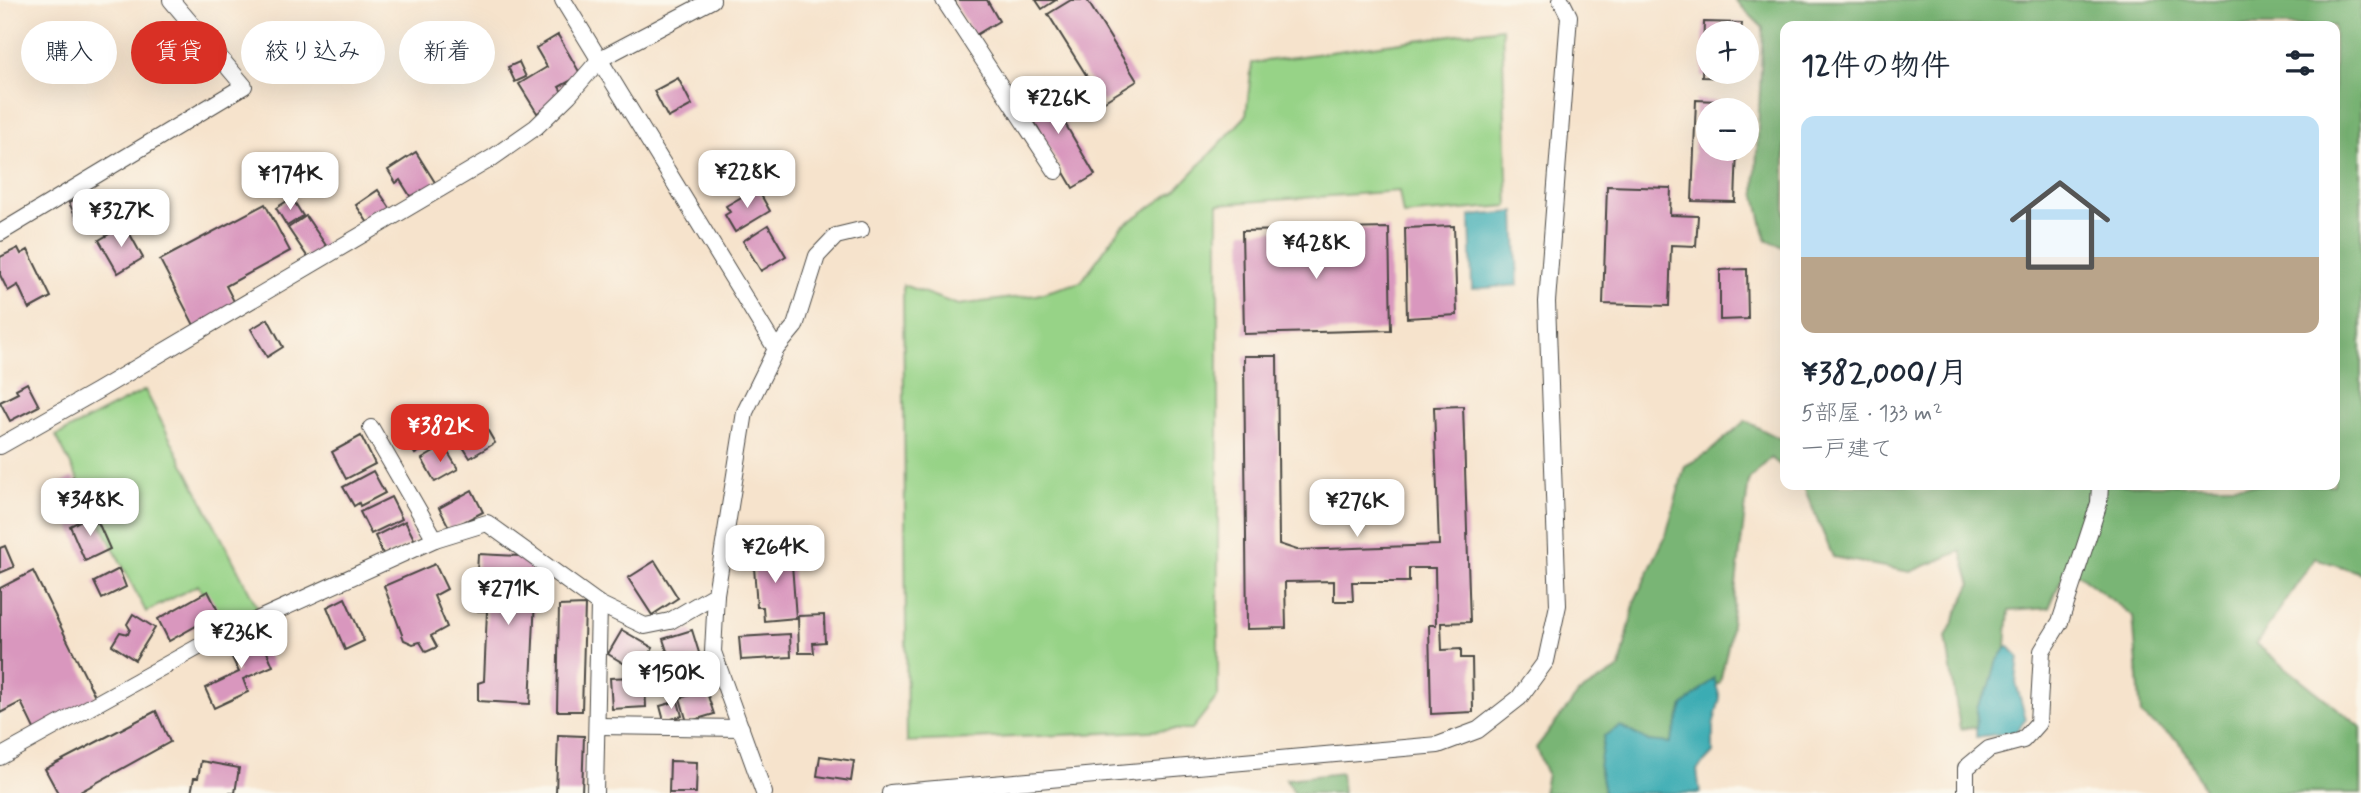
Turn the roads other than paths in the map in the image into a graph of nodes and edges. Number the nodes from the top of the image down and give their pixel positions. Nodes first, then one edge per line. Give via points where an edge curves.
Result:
1 (171, 0) edge
2 (563, 0) edge
3 (712, 0) edge
4 (944, 0) edge
5 (1561, 0) edge
6 (600, 59) junction
7 (1056, 171) dead end
8 (861, 230) dead end
9 (0, 233) edge
10 (776, 349) junction
11 (370, 428) dead end
12 (0, 446) edge
13 (2100, 490) edge
14 (435, 539) junction
15 (716, 594) junction
16 (599, 604) junction
17 (718, 666) junction
18 (659, 681) dead end
19 (598, 726) junction
20 (741, 728) junction
21 (0, 757) edge
22 (595, 793) edge
23 (764, 793) edge
24 (890, 793) edge
25 (1966, 793) edge

1 - 9 street via 244,86
2 - 6 street
3 - 6 street
4 - 7 street
5 - 24 street via 1569,16 1547,302 1558,605 1546,662 1519,698 1478,730 1438,745
6 - 10 street
6 - 12 street via 536,127 492,158
8 - 10 street via 835,236 817,256 795,326
10 - 15 street via 745,412
11 - 14 street
13 - 25 street via 2060,622 2042,652 2038,723 2023,740 1990,748 1966,768
14 - 16 street via 487,523
14 - 21 street via 202,645
15 - 16 street via 670,621 645,626
15 - 17 street via 713,652
16 - 19 street
17 - 18 street
17 - 20 street
19 - 20 street
19 - 22 street
20 - 23 street

